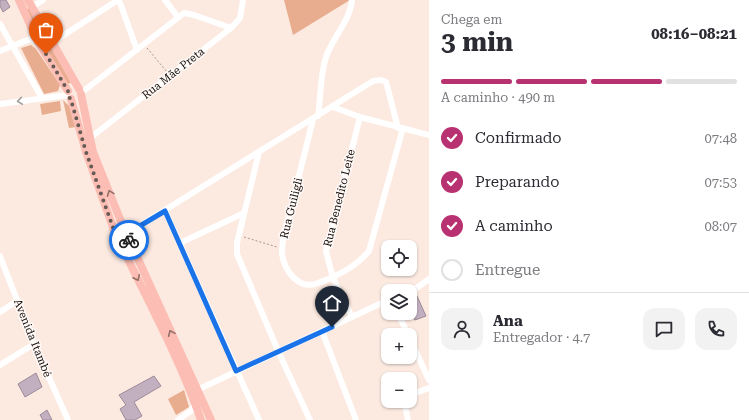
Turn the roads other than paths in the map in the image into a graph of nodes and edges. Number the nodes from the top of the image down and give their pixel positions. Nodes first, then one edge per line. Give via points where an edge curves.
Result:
1 (19, 0) edge
2 (43, 0) edge
3 (119, 0) edge
4 (165, 0) edge
5 (243, 0) edge
6 (352, 0) edge
7 (30, 3) edge
8 (177, 16) junction
9 (0, 24) edge
10 (231, 28) junction
11 (38, 42) junction
12 (53, 42) junction
13 (14, 47) junction
14 (137, 50) junction
15 (0, 51) edge
16 (80, 92) junction
17 (69, 95) junction
18 (42, 98) junction
19 (0, 104) edge
20 (333, 107) junction
21 (316, 117) junction
22 (360, 117) junction
23 (401, 128) junction
24 (429, 135) edge
25 (90, 138) junction
26 (259, 152) junction
27 (165, 211) junction
28 (244, 213) junction
29 (115, 233) junction
30 (127, 234) junction
31 (120, 243) junction
32 (180, 243) junction
33 (0, 256) edge
34 (333, 278) junction
35 (429, 279) edge
36 (417, 287) edge
37 (17, 301) junction
38 (381, 303) edge
39 (0, 312) edge
40 (352, 317) junction
41 (322, 331) junction
42 (34, 344) junction
43 (279, 353) junction
44 (417, 354) edge
45 (0, 365) edge
46 (236, 371) junction
47 (429, 380) edge
48 (429, 388) edge
49 (197, 390) junction
50 (417, 392) edge
51 (195, 402) junction
52 (405, 408) edge
53 (187, 415) junction
54 (201, 419) edge
55 (68, 420) edge
56 (178, 420) edge
57 (212, 420) edge
58 (259, 420) edge
59 (310, 420) edge
60 (356, 420) edge
61 (408, 420) edge

1 - 11 main road
2 - 7 street
3 - 12 street
3 - 14 street
4 - 8 street
5 - 10 street, Rua Mãe Preta via 240,18
6 - 21 street, Rua Guiligli via 344,23 325,59
7 - 12 main road
8 - 10 street via 187,13
8 - 14 street
9 - 13 street
10 - 25 street, Rua Mãe Preta
11 - 13 street via 30,39
11 - 17 main road
12 - 16 main road
13 - 15 street
13 - 18 street
14 - 16 street
16 - 17 main road via 77,99
16 - 17 main road via 74,87
16 - 25 main road
17 - 18 street
17 - 29 main road
18 -> 19 street
20 - 21 street
20 - 22 street
20 - 23 street via 374,81 381,80 386,82
21 - 26 street
21 - 34 street, Rua Guiligli via 282,249 291,275 301,284 312,284
22 - 23 street
22 - 34 street, Rua Benedito Leite via 327,242 326,257
23 - 24 street
23 - 34 street via 369,251 357,263
30 -> 25 main road via 93,152
26 - 27 street
26 - 28 street
27 - 30 street
27 - 32 street
28 - 32 street
28 - 43 street via 236,243 237,254
29 - 30 main road via 119,229
29 - 31 main road via 116,240
30 - 31 main road via 125,243
49 -> 30 main road
31 -> 51 main road
32 - 46 street
33 - 37 street, Avenida Itambé
34 - 40 street, Rua Benedito Leite
35 - 36 street
37 - 39 street
37 - 42 street, Avenida Itambé
38 - 40 street
40 - 41 street
41 - 43 street
41 - 60 street
42 - 45 street
42 - 55 street, Avenida Itambé
43 - 46 street
43 - 59 street
44 - 47 street
46 - 49 street
46 - 58 street
48 - 50 street
49 - 57 main road
51 - 53 street
51 - 54 main road
52 - 61 street
53 - 54 street
53 - 56 street
54 - 57 main road

